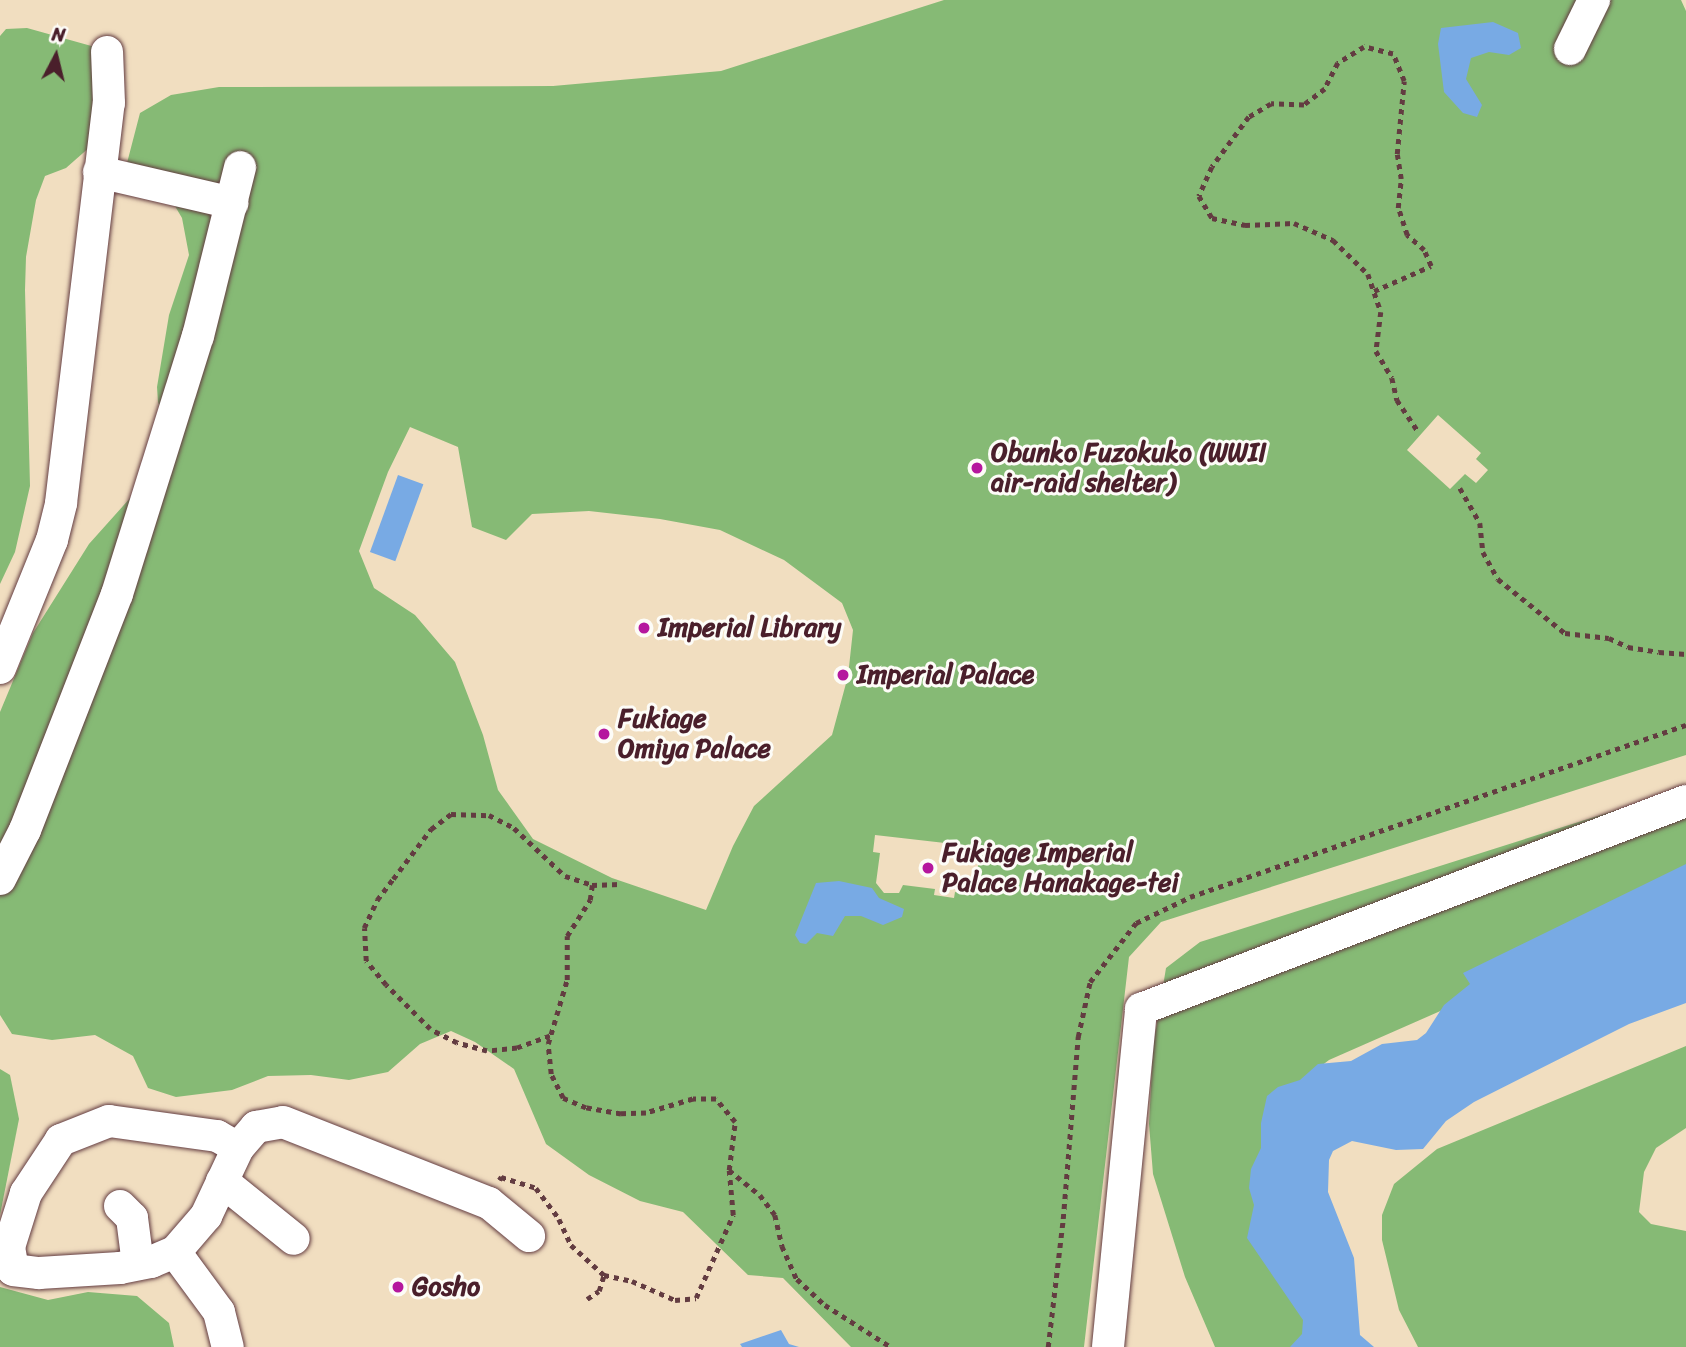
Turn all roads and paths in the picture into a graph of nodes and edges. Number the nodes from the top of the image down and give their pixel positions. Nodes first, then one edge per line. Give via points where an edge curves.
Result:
1 (1594, 0) edge
2 (1570, 49) dead end
3 (107, 52) dead end
4 (240, 167) dead end
5 (99, 172) junction
6 (232, 204) junction
7 (1374, 291) junction
8 (1417, 430) dead end
9 (1460, 488) dead end
10 (1686, 654) edge
11 (0, 668) edge
12 (1686, 801) edge
13 (0, 879) edge
14 (620, 884) dead end
15 (592, 885) junction
16 (550, 1036) junction
17 (256, 1141) junction
18 (729, 1170) junction
19 (222, 1181) junction
20 (489, 1203) junction
21 (120, 1206) dead end
22 (528, 1236) dead end
23 (294, 1239) dead end
24 (175, 1252) junction
25 (5, 1262) edge
26 (138, 1264) junction
27 (604, 1275) junction
28 (587, 1299) dead end
29 (228, 1347) edge
30 (891, 1347) edge
31 (1108, 1347) edge

1 - 2 lane
3 - 5 lane via 109,103
4 - 6 lane
5 - 6 lane
5 - 11 lane via 61,503 52,540
6 - 13 lane via 183,388 117,594 25,830
7 - 7 path via 1431,266 1424,250 1407,235 1398,208 1401,179 1397,154 1405,80 1393,54 1364,47 1338,63 1325,89 1304,105 1271,104 1249,117 1212,167 1199,196 1212,218 1245,225 1294,223 1333,240 1368,274
7 - 8 path via 1381,312 1376,351
9 - 10 path via 1480,523 1483,552 1498,579 1565,633
12 - 31 lane via 1142,1009
14 - 15 path
15 - 16 path via 590,900 567,936 567,980
15 - 16 path via 565,876 514,828 489,815 451,814 431,829 377,900 364,928 366,961 430,1029 487,1051 517,1048
16 - 18 path via 551,1074 563,1098 586,1108 646,1113 693,1099 716,1099 735,1122
17 - 19 lane
17 - 20 lane via 256,1127 283,1122
17 - 25 lane via 109,1121 61,1140 26,1193
18 - 27 path via 733,1215 696,1298 675,1300 632,1281
18 - 30 path via 761,1195 775,1215 782,1247 797,1279 825,1306
19 - 23 lane
19 - 24 lane via 206,1216
20 - 22 lane
20 - 27 path via 501,1177 536,1188 571,1245
21 - 26 lane via 132,1218
24 - 26 lane
24 - 29 lane via 219,1312
25 - 26 lane via 39,1273
27 - 28 path via 598,1291

